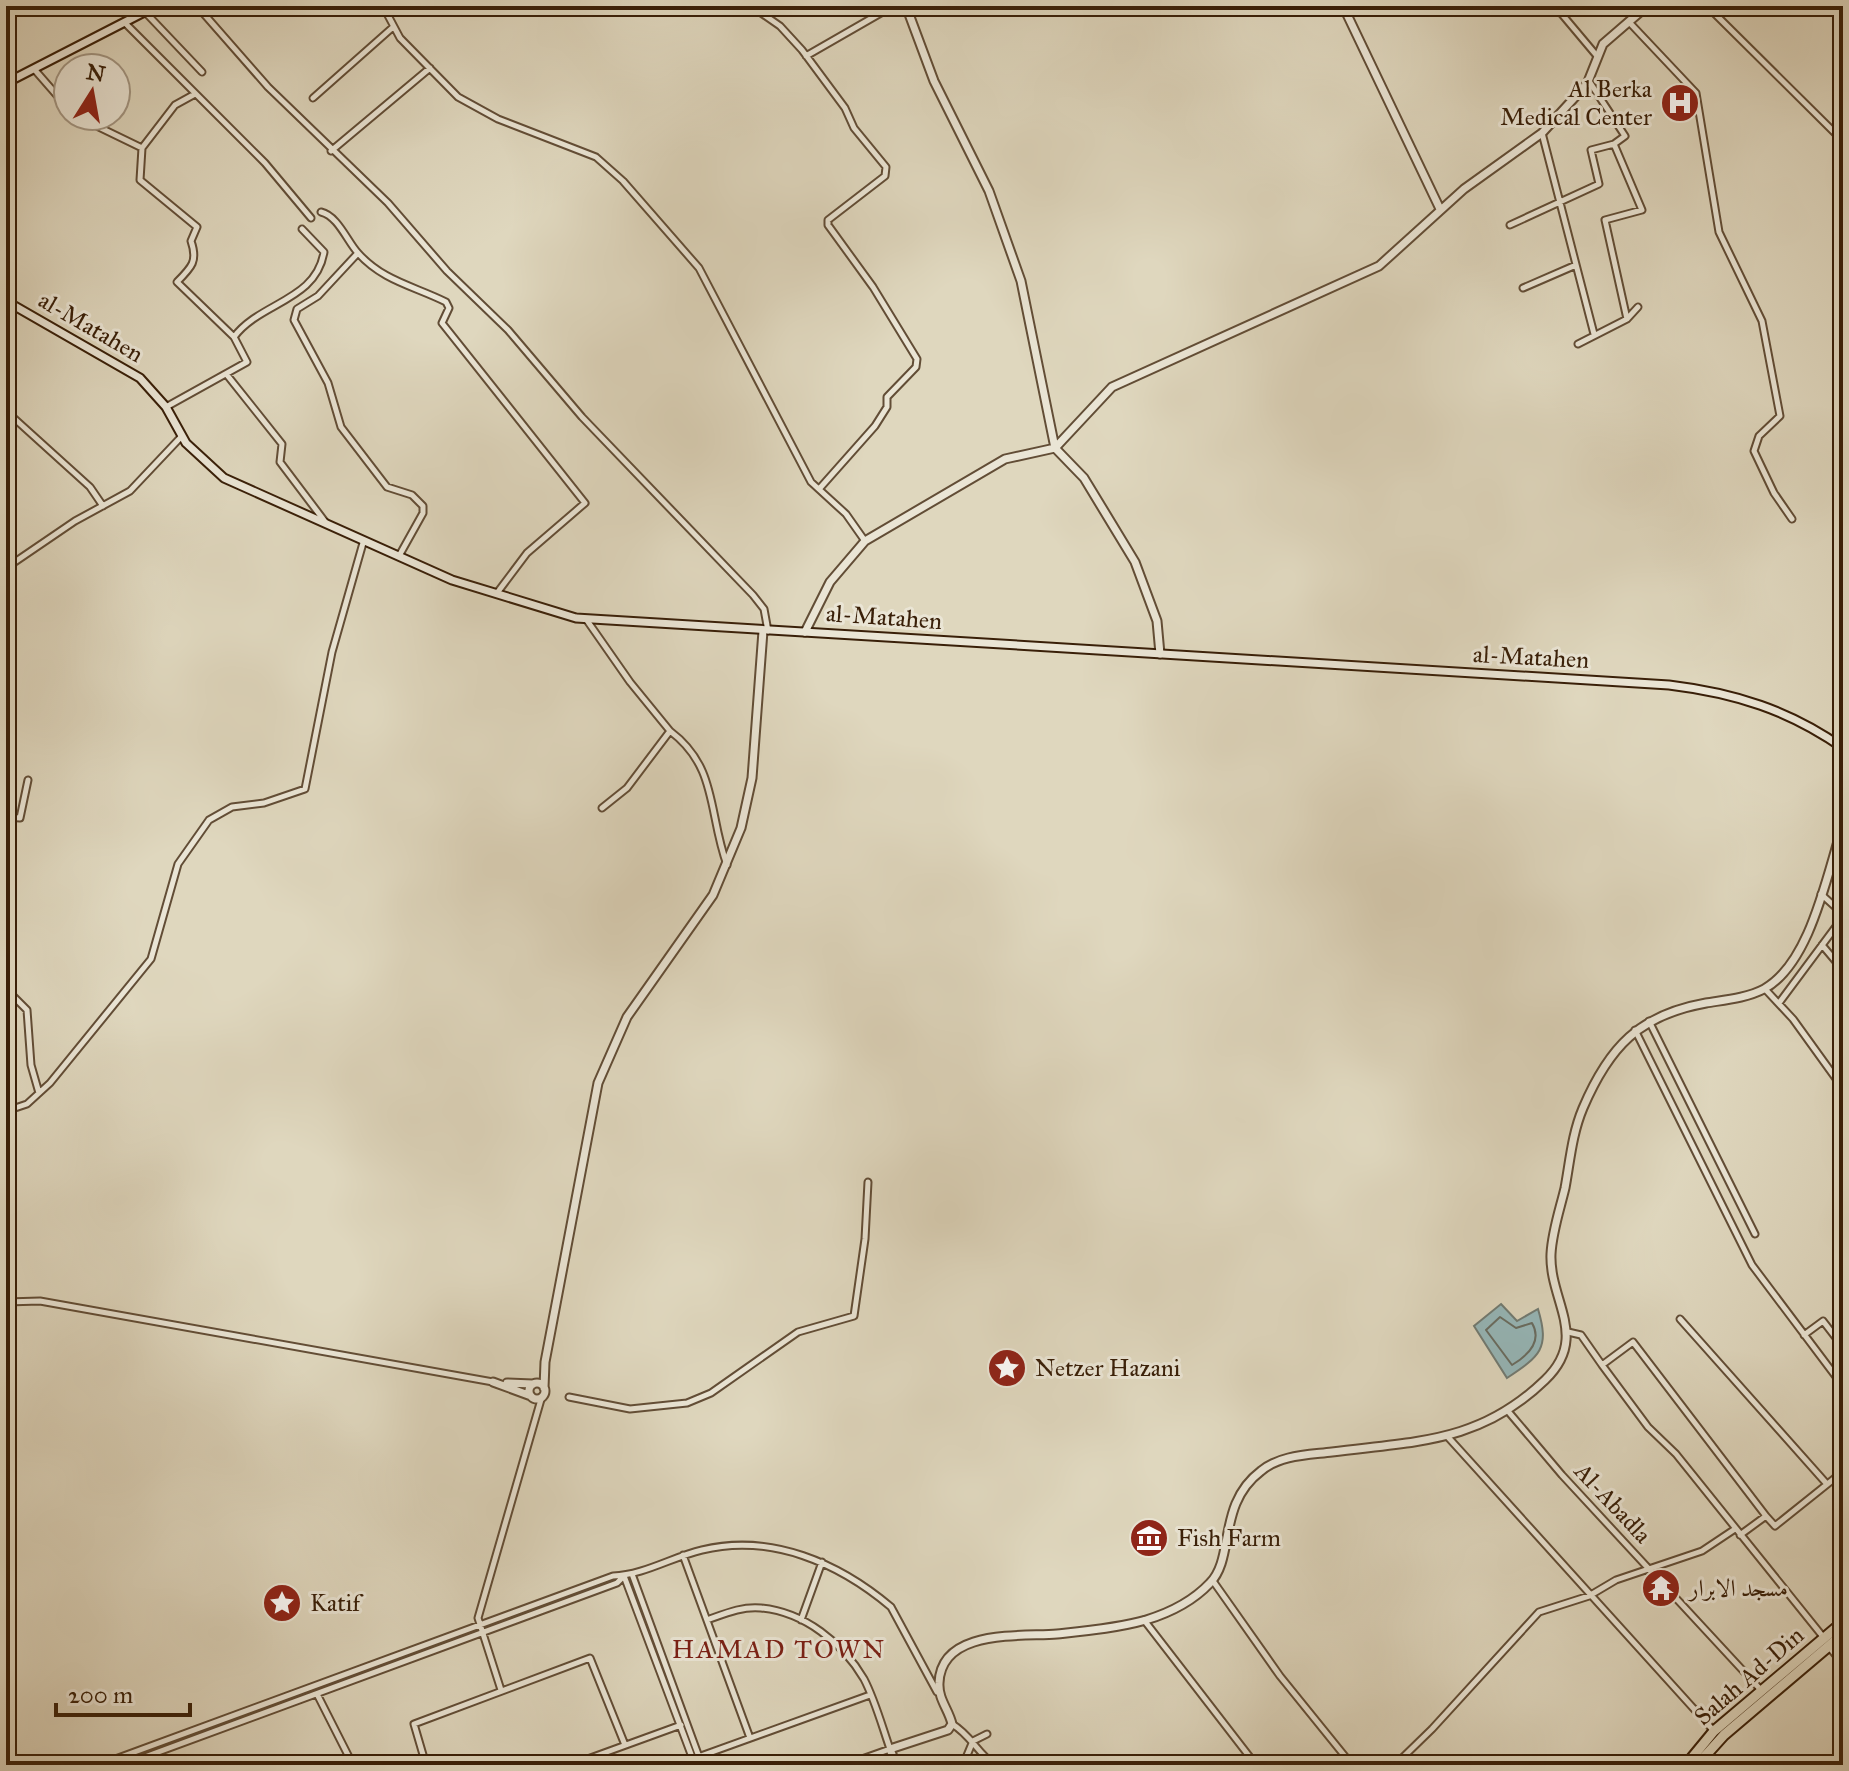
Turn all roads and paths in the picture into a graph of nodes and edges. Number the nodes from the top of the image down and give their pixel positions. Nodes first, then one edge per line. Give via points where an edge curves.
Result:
1 (156, 6) edge
2 (197, 6) edge
3 (383, 6) edge
4 (751, 6) edge
5 (893, 6) edge
6 (906, 6) edge
7 (1343, 6) edge
8 (1555, 6) edge
9 (1647, 6) edge
10 (1707, 6) edge
11 (145, 12) junction
12 (1628, 21) junction
13 (125, 23) junction
14 (392, 28) junction
15 (806, 56) junction
16 (1597, 56) junction
17 (430, 68) junction
18 (34, 69) junction
19 (202, 72) dead end
20 (1589, 80) junction
21 (6, 83) edge
22 (52, 90) edge
23 (195, 94) junction
24 (313, 98) dead end
25 (109, 132) edge
26 (1542, 133) junction
27 (1843, 141) edge
28 (1614, 144) junction
29 (142, 148) junction
30 (331, 151) junction
31 (1562, 201) junction
32 (1440, 209) junction
33 (321, 212) dead end
34 (311, 218) dead end
35 (1510, 225) dead end
36 (302, 229) dead end
37 (358, 253) junction
38 (1576, 265) junction
39 (1523, 288) dead end
40 (6, 301) edge
41 (1638, 307) dead end
42 (1627, 319) junction
43 (1594, 334) junction
44 (234, 337) junction
45 (1578, 344) dead end
46 (227, 375) junction
47 (166, 407) junction
48 (6, 411) edge
49 (181, 437) junction
50 (1055, 448) junction
51 (820, 488) junction
52 (103, 506) junction
53 (1792, 519) dead end
54 (326, 524) junction
55 (865, 541) junction
56 (363, 543) junction
57 (399, 556) junction
58 (6, 568) edge
59 (497, 593) junction
60 (586, 619) junction
61 (766, 632) junction
62 (805, 632) junction
63 (1160, 654) junction
64 (670, 731) junction
65 (1843, 748) edge
66 (28, 780) dead end
67 (602, 808) dead end
68 (6, 817) edge
69 (1843, 825) edge
70 (727, 866) junction
71 (1821, 893) junction
72 (1843, 916) edge
73 (1822, 945) junction
74 (1843, 970) edge
75 (6, 989) edge
76 (1765, 989) junction
77 (1779, 1003) junction
78 (1648, 1020) junction
79 (1634, 1029) junction
80 (1837, 1080) dead end
81 (39, 1093) junction
82 (6, 1111) edge
83 (868, 1182) dead end
84 (1755, 1234) dead end
85 (6, 1302) edge
86 (1680, 1319) dead end
87 (1568, 1332) junction
88 (1804, 1335) junction
89 (1843, 1347) edge
90 (545, 1362) junction
91 (1602, 1365) junction
92 (493, 1382) junction
93 (534, 1383) junction
94 (1843, 1386) edge
95 (538, 1397) junction
96 (569, 1397) dead end
97 (1507, 1410) junction
98 (1447, 1436) junction
99 (1843, 1466) edge
100 (1826, 1483) junction
101 (1766, 1516) junction
102 (1735, 1529) junction
103 (1740, 1535) junction
104 (683, 1555) junction
105 (822, 1562) junction
106 (1652, 1570) junction
107 (632, 1574) junction
108 (624, 1576) junction
109 (1213, 1581) junction
110 (1589, 1596) junction
111 (707, 1620) junction
112 (801, 1620) junction
113 (1144, 1620) junction
114 (1843, 1622) edge
115 (479, 1625) junction
116 (482, 1633) junction
117 (1843, 1634) edge
118 (1826, 1642) junction
119 (1843, 1664) edge
120 (1777, 1682) junction
121 (1760, 1689) junction
122 (501, 1690) junction
123 (317, 1694) junction
124 (870, 1695) junction
125 (940, 1696) junction
126 (952, 1724) junction
127 (681, 1725) junction
128 (1714, 1731) junction
129 (987, 1734) dead end
130 (750, 1738) junction
131 (973, 1741) junction
132 (625, 1745) junction
133 (890, 1749) junction
134 (135, 1752) junction
135 (696, 1760) edge
136 (140, 1762) edge
137 (99, 1765) edge
138 (123, 1765) edge
139 (353, 1765) edge
140 (426, 1765) edge
141 (571, 1765) edge
142 (702, 1765) edge
143 (845, 1765) edge
144 (852, 1765) edge
145 (896, 1765) edge
146 (963, 1765) edge
147 (995, 1765) edge
148 (1256, 1765) edge
149 (1352, 1765) edge
150 (1395, 1765) edge
151 (1686, 1765) edge
152 (1697, 1765) edge

1 - 11 street
2 - 30 street
3 - 14 street
4 - 15 street via 780,26
5 - 15 street
6 - 50 street via 934,81 989,191 1021,281
7 - 32 street
8 - 16 street
9 - 12 street
10 - 27 street
11 - 13 street
11 - 19 street
12 - 16 street
12 - 53 street via 1696,93 1719,232 1762,321 1780,416 1759,436 1754,451
13 - 18 street
13 - 23 street
14 - 17 street
14 - 24 street
15 - 51 street via 886,167 885,176 828,220 830,231 873,287 917,359 916,367 887,397 875,426
16 - 20 street
17 - 30 street
17 - 51 street via 458,97 498,119 596,157 623,181 699,268 776,419 811,482
18 - 21 street
18 - 22 street
20 - 26 street
20 - 28 street via 1624,130 1624,139
23 - 29 street via 175,105
23 - 34 street
25 - 29 street
26 - 31 street
26 - 32 street
28 - 31 street via 1591,150 1599,184
28 - 42 street via 1642,210 1605,220
29 - 44 street via 140,180 198,229 191,239 194,264 177,282
30 - 61 street via 388,203 753,595 764,609
31 - 35 street
31 - 38 street
32 - 50 street via 1379,266 1112,387
33 - 37 street via 335,221
36 - 44 street via 324,252 312,282
37 - 57 street via 318,296 297,309 294,320 328,383 341,427 387,487 412,495 423,506
37 - 59 street via 384,276 446,302 449,308 442,323 585,503 527,553
38 - 39 street
38 - 43 street
40 - 47 street, al-Matahen via 124,366
41 - 42 street
42 - 43 street
43 - 45 street
44 - 46 street via 247,362
46 - 47 street
46 - 54 street via 282,444 280,462
47 - 49 street, al-Matahen
48 - 52 street via 90,487
49 - 52 street via 141,482
49 - 54 street, al-Matahen via 224,478
50 - 55 street via 1005,459
50 - 63 street via 1084,478 1135,562 1157,621
51 - 55 street
52 - 58 street
54 - 56 street, al-Matahen
55 - 62 street via 831,581
56 - 57 street, al-Matahen
56 - 81 street via 332,652 305,789 232,807 209,820 194,837 178,864 151,959
57 - 59 street, al-Matahen
59 - 60 street, al-Matahen
60 - 61 street, al-Matahen
60 - 64 street
61 - 62 street, al-Matahen
61 - 70 street via 752,778
62 - 63 street, al-Matahen
63 - 65 street, al-Matahen via 1716,691 1766,705
64 - 67 street via 627,788
64 - 70 street via 703,767
66 - 68 street via 20,818
69 - 71 street
70 - 90 street via 697,920 627,1017 598,1083
71 - 72 street
71 - 76 street via 1807,938
72 - 73 street
73 - 74 street
73 - 77 street
75 - 81 street via 27,1010
76 - 77 street
76 - 78 street
77 - 80 street
78 - 79 street
78 - 84 street
79 - 87 street via 1595,1083 1573,1136 1551,1252
79 - 88 street via 1739,1243
81 - 82 street
83 - 96 street via 854,1316 798,1332 711,1393 687,1403 630,1409
85 - 92 street via 40,1301
86 - 100 street
87 - 91 street via 1581,1335
87 - 97 street via 1561,1359 1547,1378
88 - 89 street via 1823,1321
88 - 94 street
90 - 93 street
90 - 95 street
91 - 101 street via 1633,1342
91 - 102 street
92 - 93 street
92 - 95 street
93 - 95 street
93 - 95 street via 529,1389
95 - 115 street
97 - 98 street via 1481,1427
97 - 106 street, Al-Abadla
98 - 109 street via 1288,1458 1261,1470 1233,1506
98 - 110 street
99 - 100 street
100 - 101 street via 1775,1526
101 - 103 street
102 - 103 street
102 - 106 street via 1702,1551
103 - 118 street
104 - 105 street via 736,1546 782,1549
104 - 107 street
104 - 111 street
105 - 112 street
105 - 125 street via 891,1607
106 - 110 street via 1616,1580
106 - 121 street, Al-Abadla
107 - 108 street
107 - 135 street
108 - 115 street
108 - 116 street
108 - 127 street
109 - 113 street via 1182,1604
109 - 149 street
110 - 128 street
110 - 150 street via 1539,1612
111 - 112 street via 761,1608
111 - 130 street
112 - 124 street via 846,1653
113 - 125 street via 974,1642 945,1663
113 - 148 street
114 - 118 highway, Salah Ad-Din
115 - 116 street
115 - 134 street
116 - 122 street
116 - 123 street
117 - 118 highway, Salah Ad-Din
118 - 119 street
118 - 120 highway, Salah Ad-Din
120 - 121 highway, Salah Ad-Din
120 - 152 highway, Salah Ad-Din
121 - 128 highway, Salah Ad-Din
122 - 132 street via 590,1658
122 - 140 street via 414,1724
123 - 136 street
123 - 139 street
124 - 130 street
124 - 133 street
125 - 126 street
126 - 131 street
126 - 133 street via 948,1730
127 - 132 street
127 - 135 street
128 - 151 highway, Salah Ad-Din
129 - 131 street
130 - 135 street
131 - 146 street
131 - 147 street via 984,1759
132 - 141 street
133 - 143 street
133 - 144 street
133 - 145 street
134 - 136 street
134 - 137 street
135 - 142 street
136 - 138 street

